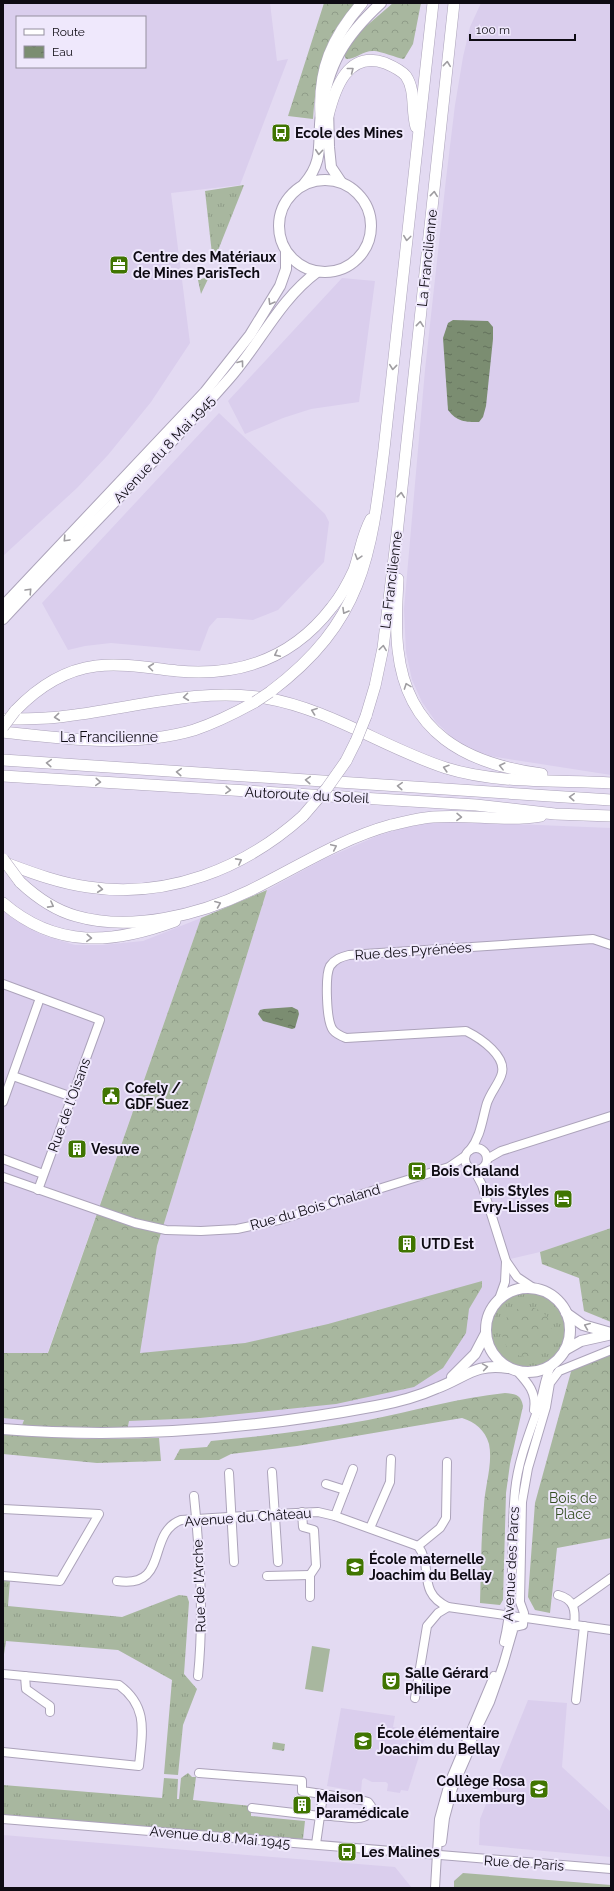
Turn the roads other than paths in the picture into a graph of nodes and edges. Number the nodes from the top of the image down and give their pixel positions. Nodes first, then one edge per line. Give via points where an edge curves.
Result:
1 (362, 3) edge
2 (381, 3) edge
3 (390, 3) edge
4 (433, 3) edge
5 (454, 3) edge
6 (324, 116) junction
7 (419, 135) junction
8 (341, 182) junction
9 (304, 184) junction
10 (286, 252) junction
11 (316, 272) junction
12 (377, 508) junction
13 (397, 534) junction
14 (3, 606) edge
15 (3, 619) edge
16 (3, 719) edge
17 (3, 727) edge
18 (3, 732) edge
19 (39, 737) junction
20 (3, 738) edge
21 (3, 760) edge
22 (3, 776) edge
23 (610, 783) edge
24 (611, 800) edge
25 (555, 814) junction
26 (611, 816) edge
27 (3, 860) edge
28 (3, 903) edge
29 (203, 910) junction
30 (611, 945) edge
31 (3, 984) edge
32 (40, 998) junction
33 (13, 1076) junction
34 (72, 1097) junction
35 (3, 1102) edge
36 (611, 1116) edge
37 (478, 1137) junction
38 (483, 1151) junction
39 (501, 1151) junction
40 (468, 1153) junction
41 (3, 1159) edge
42 (486, 1163) junction
43 (449, 1167) junction
44 (471, 1168) junction
45 (43, 1174) junction
46 (3, 1177) edge
47 (482, 1185) junction
48 (38, 1190) junction
49 (506, 1262) junction
50 (535, 1289) junction
51 (499, 1299) junction
52 (566, 1313) junction
53 (486, 1333) junction
54 (611, 1334) edge
55 (565, 1350) junction
56 (611, 1350) edge
57 (551, 1366) junction
58 (512, 1369) junction
59 (438, 1388) junction
60 (532, 1423) junction
61 (3, 1428) edge
62 (391, 1459) dead end
63 (447, 1462) dead end
64 (353, 1469) dead end
65 (272, 1472) dead end
66 (390, 1472) junction
67 (380, 1473) dead end
68 (229, 1474) dead end
69 (326, 1484) dead end
70 (345, 1490) junction
71 (194, 1496) dead end
72 (3, 1509) edge
73 (302, 1512) junction
74 (275, 1514) junction
75 (335, 1516) junction
76 (232, 1517) junction
77 (196, 1518) junction
78 (370, 1528) junction
79 (418, 1546) junction
80 (234, 1562) dead end
81 (278, 1562) dead end
82 (310, 1575) junction
83 (3, 1576) edge
84 (267, 1576) dead end
85 (611, 1578) edge
86 (117, 1581) dead end
87 (558, 1595) dead end
88 (310, 1597) dead end
89 (573, 1605) junction
90 (448, 1607) junction
91 (510, 1615) junction
92 (524, 1617) junction
93 (574, 1625) junction
94 (584, 1626) junction
95 (611, 1630) edge
96 (3, 1674) edge
97 (25, 1676) junction
98 (198, 1676) dead end
99 (415, 1698) dead end
100 (576, 1700) dead end
101 (50, 1712) dead end
102 (3, 1752) edge
103 (199, 1773) dead end
104 (323, 1795) junction
105 (252, 1808) dead end
106 (320, 1816) junction
107 (3, 1819) edge
108 (442, 1842) dead end
109 (316, 1844) junction
110 (437, 1855) junction
111 (611, 1869) edge
112 (434, 1888) edge

1 - 6 highway via 333,42 320,88
2 - 6 main road, Avenue du 8 Mai 1945 via 347,39 334,64 325,90
3 - 6 main road, Avenue du 8 Mai 1945 via 353,38 340,61
4 - 7 highway, La Francilienne
13 -> 5 highway, La Francilienne
6 -> 7 highway via 339,81 351,68 364,61 378,61 392,66 405,75 412,88 414,118
6 - 8 main road, Avenue du 8 Mai 1945 via 331,166
6 -> 9 main road, Avenue du 8 Mai 1945 via 318,158 313,173
7 -> 12 highway, La Francilienne
8 - 9 main road, Avenue du 8 Mai 1945 via 328,179
8 - 11 main road, Avenue du 8 Mai 1945 via 361,196 367,207 371,225 368,244 352,263 335,271
9 - 10 main road, Avenue du 8 Mai 1945 via 288,198 281,209 279,234
10 - 11 main road, Avenue du 8 Mai 1945 via 305,268
10 -> 14 main road, Avenue du 8 Mai 1945 via 286,269 280,286 250,335 230,361 205,392
15 -> 11 main road, Avenue du 8 Mai 1945 via 228,381 288,298
12 -> 17 highway, bridge via 367,527 354,570 338,600 309,632 282,652 256,664 232,670 190,672 122,665 81,669 56,678 44,686 15,711
12 -> 19 highway, La Francilienne, bridge via 367,560 346,609 314,653 270,692 217,721 166,736 119,740
23 -> 13 highway via 528,772 490,763 456,748 431,726 412,698 400,662 397,608 401,543
27 -> 13 highway, La Francilienne, bridge via 34,874 87,887 120,890 161,886 202,877 241,861 303,816 346,761 366,716 376,686 383,648
23 -> 16 highway via 508,778 459,771 419,758 309,709 265,698 196,696 59,717
18 - 19 highway, La Francilienne
19 - 20 highway
24 -> 21 highway, Autoroute du Soleil
22 -> 25 highway, Autoroute du Soleil via 476,805
25 - 26 highway, Autoroute du Soleil
29 -> 25 highway via 249,891 350,840 391,825 434,817 523,819
27 -> 29 highway, bridge via 20,882 35,895 55,908 75,916 99,921 138,921
28 -> 29 highway via 27,921 48,930 67,936 93,938 142,932
30 - 37 street, Rue des Pyrénées via 593,939 349,955 338,958 330,966 326,978 329,1020 332,1029 338,1034 346,1038 466,1031 496,1054 503,1069 489,1097
31 - 32 street
32 - 33 street
32 - 34 street, Rue de l'Oisans via 100,1020
33 - 34 street
33 - 35 street
34 - 45 street, Rue de l'Oisans
36 - 39 street
37 - 38 street
37 - 40 street, Rue des Pyrénées
38 - 39 street
38 - 40 street via 474,1148
38 - 42 street
39 - 42 street
40 - 43 street
40 - 44 street
41 - 45 street
42 - 44 street
42 - 47 street
43 - 44 street
43 - 48 street, Rue du Bois Chaland via 279,1220 237,1229 166,1230 135,1223
44 - 47 street
45 - 48 street, Rue de l'Oisans
46 - 48 street, Rue du Bois Chaland
47 - 49 street
49 - 50 street via 517,1277
49 - 51 street via 505,1282
50 - 51 main road via 515,1290
50 - 52 main road via 546,1292 556,1299
51 - 53 main road via 489,1313
54 -> 52 main road via 583,1325
52 - 55 main road via 570,1328
53 - 58 main road via 493,1355
53 - 59 main road via 470,1360
54 - 55 main road via 593,1337
55 - 57 main road
56 - 92 street via 559,1371 550,1383 546,1407 529,1462 522,1502 520,1602
57 - 58 main road via 534,1372
57 - 60 street, Avenue des Parcs
59 -> 58 main road via 478,1368 494,1366
58 - 60 street, Avenue des Parcs via 529,1385 533,1393 535,1404
59 - 61 main road via 404,1401 327,1416 249,1426 97,1432
60 - 91 street, Avenue des Parcs via 519,1465 515,1490
62 - 66 street
63 - 79 street via 446,1518 440,1528
64 - 70 street
65 - 74 street
66 - 67 street
66 - 78 street via 390,1482
68 - 76 street
69 - 70 street
70 - 75 street
71 - 77 street, Rue de l'Arche
72 - 83 street via 98,1514 60,1581
73 - 74 street, Avenue du Château
73 - 75 street, Avenue du Château
73 - 82 street via 303,1527 314,1530 316,1566
74 - 76 street, Avenue du Château
74 - 81 street
75 - 78 street, Avenue du Château
76 - 77 street, Avenue du Château
76 - 80 street
77 - 86 street, Avenue du Château via 181,1520 169,1528 151,1569 143,1579 130,1583
77 - 98 street, Rue de l'Arche via 201,1603
78 - 79 street, Avenue du Château
79 - 90 street via 422,1551 428,1588 436,1599
82 - 84 street
82 - 88 street
85 - 89 street
87 - 89 street via 567,1598
89 - 93 street via 576,1614
90 - 91 street
90 - 99 street via 438,1613 427,1626
91 - 92 street
91 - 110 street, Avenue des Parcs via 494,1676 448,1783 439,1819
92 - 93 street
92 - 108 street via 522,1625 514,1626 490,1702 453,1788
93 - 94 street
94 - 95 street
94 - 100 street
96 - 97 street
97 - 101 street via 26,1689 50,1706
97 - 102 street via 114,1683 124,1689 142,1715 139,1766
103 - 104 street via 302,1781 302,1791
104 - 106 street
104 - 106 street via 368,1802 371,1812 367,1817 359,1819 329,1814
105 - 106 street
106 - 109 street
107 - 109 street, Avenue du 8 Mai 1945
109 - 110 street, Avenue du 8 Mai 1945
110 - 111 street, Rue de Paris
110 - 112 street, Avenue des Parcs

